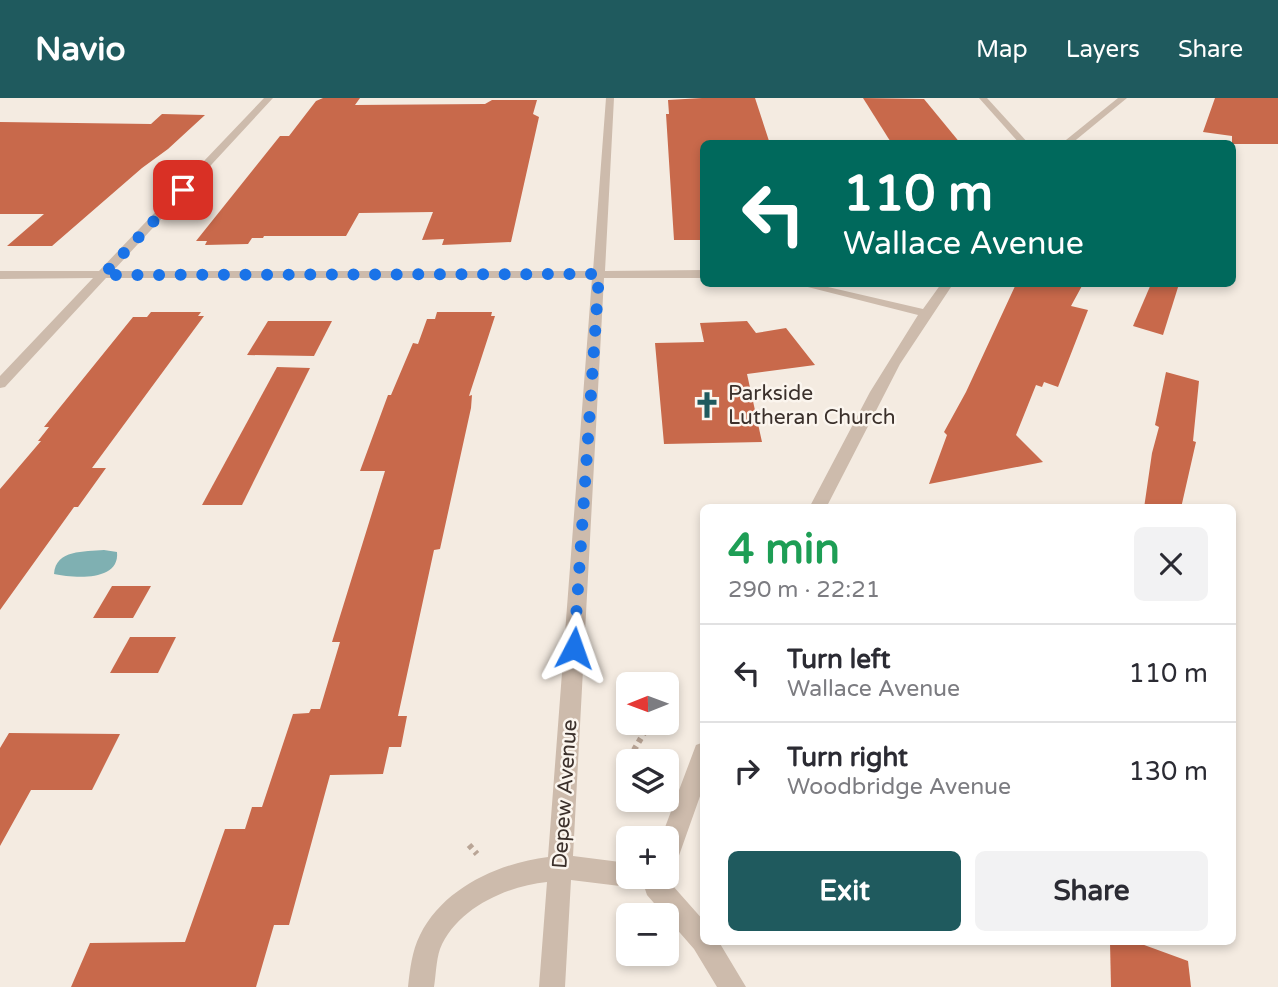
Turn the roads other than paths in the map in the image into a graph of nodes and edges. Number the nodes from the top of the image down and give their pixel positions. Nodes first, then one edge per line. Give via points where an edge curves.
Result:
1 (269, 98) edge
2 (610, 98) edge
3 (983, 98) edge
4 (1123, 98) edge
5 (1021, 140) edge
6 (1070, 140) edge
7 (599, 274) junction
8 (700, 274) edge
9 (0, 275) edge
10 (103, 275) junction
11 (815, 287) edge
12 (945, 287) edge
13 (925, 313) junction
14 (0, 384) edge
15 (819, 504) edge
16 (700, 763) edge
17 (677, 826) edge
18 (560, 868) junction
19 (616, 874) edge
20 (658, 889) edge
21 (700, 936) edge
22 (707, 945) edge
23 (421, 987) edge
24 (552, 987) edge
25 (733, 987) edge

1 - 10 street
2 - 7 street, Depew Avenue
3 - 5 street
4 - 6 street
7 - 8 street
7 - 10 street
7 - 18 street, Depew Avenue
9 - 10 street
10 - 14 street
11 - 13 street
12 - 13 street
13 - 15 street via 886,376
16 - 17 street
18 - 19 street
18 - 23 street via 520,874 448,913 428,945
18 - 24 street, Depew Avenue
20 - 21 street
22 - 25 street

